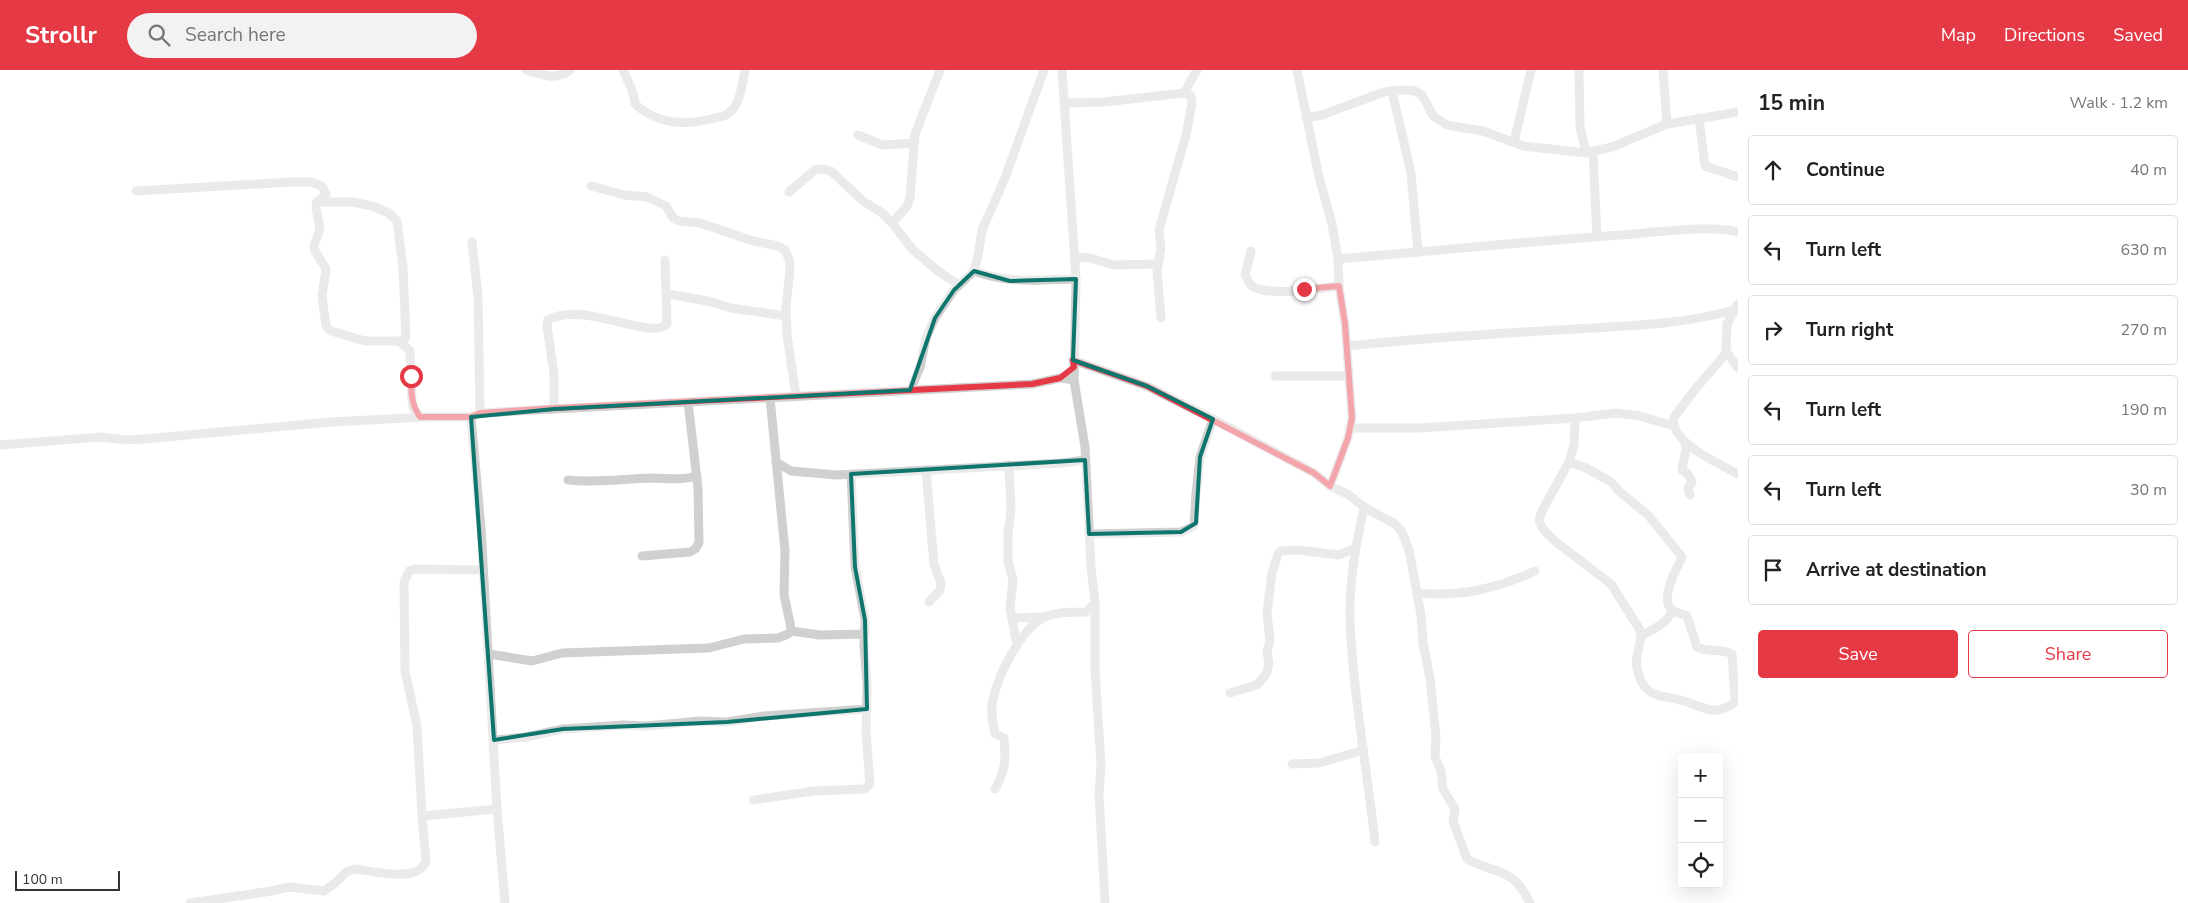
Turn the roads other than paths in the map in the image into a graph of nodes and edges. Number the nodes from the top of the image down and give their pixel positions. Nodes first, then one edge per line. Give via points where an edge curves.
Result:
1 (526, 70) edge
2 (570, 70) edge
3 (623, 70) edge
4 (745, 70) edge
5 (940, 70) edge
6 (1044, 70) edge
7 (1062, 70) edge
8 (1197, 70) edge
9 (1297, 70) edge
10 (1530, 70) edge
11 (1579, 70) edge
12 (1662, 70) edge
13 (1392, 91) junction
14 (1184, 93) junction
15 (1065, 103) junction
16 (1738, 112) edge
17 (1306, 118) junction
18 (1699, 118) junction
19 (1667, 124) junction
20 (858, 135) dead end
21 (1514, 142) junction
22 (914, 143) junction
23 (1589, 153) junction
24 (1738, 177) edge
25 (591, 186) dead end
26 (136, 191) dead end
27 (789, 192) dead end
28 (317, 202) junction
29 (892, 223) junction
30 (1738, 232) edge
31 (1597, 237) junction
32 (472, 242) dead end
33 (1251, 251) dead end
34 (1418, 252) junction
35 (1075, 257) junction
36 (1338, 259) junction
37 (665, 260) dead end
38 (1157, 264) junction
39 (974, 271) junction
40 (1076, 279) junction
41 (959, 285) junction
42 (1339, 286) junction
43 (667, 294) junction
44 (1736, 307) edge
45 (786, 316) junction
46 (1161, 318) dead end
47 (400, 342) junction
48 (1347, 346) junction
49 (1726, 351) junction
50 (1073, 363) junction
51 (1738, 368) edge
52 (1275, 376) dead end
53 (1348, 376) junction
54 (1060, 378) junction
55 (1074, 380) junction
56 (910, 390) junction
57 (796, 396) junction
58 (770, 398) junction
59 (688, 402) junction
60 (554, 408) junction
61 (480, 413) junction
62 (420, 417) junction
63 (471, 417) junction
64 (1575, 418) junction
65 (1213, 419) junction
66 (1674, 426) junction
67 (1349, 428) junction
68 (1684, 443) junction
69 (0, 445) edge
70 (1085, 460) junction
71 (776, 462) junction
72 (1569, 462) junction
73 (1009, 465) junction
74 (926, 470) junction
75 (791, 471) junction
76 (851, 474) junction
77 (1738, 474) edge
78 (696, 476) junction
79 (568, 480) dead end
80 (777, 481) junction
81 (1330, 486) junction
82 (1690, 495) dead end
83 (1364, 507) junction
84 (1089, 534) junction
85 (1355, 548) junction
86 (642, 556) dead end
87 (482, 570) junction
88 (1535, 571) dead end
89 (1417, 593) junction
90 (929, 602) dead end
91 (1095, 603) junction
92 (1672, 610) junction
93 (1044, 617) junction
94 (1012, 618) junction
95 (790, 631) junction
96 (865, 634) junction
97 (1642, 636) junction
98 (1018, 646) junction
99 (489, 654) junction
100 (1230, 694) dead end
101 (1737, 698) edge
102 (868, 709) junction
103 (494, 740) junction
104 (1364, 750) junction
105 (1292, 764) dead end
106 (995, 789) dead end
107 (754, 800) dead end
108 (497, 810) junction
109 (422, 816) junction
110 (1374, 842) dead end
111 (190, 903) edge
112 (505, 903) edge
113 (1105, 903) edge
114 (1530, 903) edge

1 - 2 street via 550,77
3 - 4 street via 634,91 635,104 657,117 684,124 729,113 738,100
5 - 22 street
6 - 39 street via 1005,178 982,230
7 - 15 street
8 - 14 street
9 - 17 street
10 - 21 street
11 - 23 street via 1580,127
12 - 19 street
13 - 17 street
13 - 21 street via 1404,90 1422,95 1433,116 1447,124 1484,131
13 - 34 street via 1411,173
14 - 15 street
14 - 38 street via 1191,96 1192,104 1160,226 1161,248
15 - 35 street
16 - 18 street
17 - 36 street
18 - 19 street
18 - 24 street via 1705,166
19 - 23 street
20 - 22 street via 882,145
21 - 23 street
22 - 29 street via 910,198
23 - 31 street
25 - 45 street via 647,197 666,206 673,218 679,221 700,223 786,250 790,269
26 - 28 street via 311,182 325,189 326,194
27 - 29 street via 815,170 831,171
28 - 47 street via 320,229 314,245 326,269 322,296 327,329 365,341
28 - 47 street via 352,202 372,206 389,213 397,221 406,337
29 - 41 street via 913,250
30 - 31 street via 1705,230
31 - 34 street
32 - 61 street via 478,296
33 - 42 street via 1245,275 1259,290 1274,292
34 - 36 street
35 - 38 street via 1114,265
35 - 40 street
36 - 42 street
37 - 43 street
38 - 46 street
39 - 40 street via 1010,281
39 - 41 street
40 - 50 street
41 - 56 street via 946,300 926,338 920,368
42 - 48 street
43 - 45 street
43 - 60 street via 667,324 656,330 587,314 554,316 548,320
44 - 48 street via 1704,318 1637,325
44 - 49 street via 1727,324
45 - 57 street
47 - 62 street via 410,351 413,408
48 - 53 street
49 - 51 street
49 - 66 street via 1674,417
50 - 54 street
50 - 55 street
50 - 65 street via 1147,386
52 - 53 street
53 - 67 street via 1352,418
54 - 55 street
54 - 56 street via 1032,384
55 - 70 street
56 - 57 street
57 - 58 street
58 - 59 street
58 - 71 street
59 - 60 street
59 - 78 street
60 - 61 street
61 - 63 street
62 - 63 street
62 - 69 street via 144,439 101,437
63 - 87 street via 482,528
64 - 66 street via 1616,413
64 - 67 street via 1419,428
64 - 72 street via 1574,445
65 - 81 street via 1314,473
65 - 84 street via 1200,457 1194,526 1181,532
66 - 68 street
67 - 81 street
68 - 77 street
68 - 82 street via 1682,470 1692,482 1688,488
70 - 73 street
70 - 84 street
71 - 75 street
71 - 80 street
72 - 92 street via 1611,482 1648,515 1682,557 1667,590
72 - 97 street via 1539,515 1542,528 1611,584
73 - 74 street
73 - 94 street via 1012,510 1007,544 1013,580 1010,598
74 - 76 street
74 - 90 street via 934,565 941,583 940,590
75 - 76 street
75 - 80 street
76 - 96 street via 855,568
78 - 79 street via 675,480
78 - 86 street via 698,546 690,552
80 - 95 street via 785,551 784,595
81 - 83 street
83 - 85 street
83 - 89 street via 1395,524 1402,532
84 - 91 street
85 - 100 street via 1338,555 1298,550 1278,554 1267,613 1270,640 1267,673 1257,685
85 - 104 street via 1350,619
87 - 99 street
87 - 109 street via 414,569 405,576 405,671 417,726
88 - 89 street via 1488,589
89 - 114 street via 1430,678 1436,757 1443,789 1455,809 1453,821 1460,846 1466,859 1513,878
91 - 93 street via 1086,612
91 - 113 street
92 - 97 street via 1662,624
92 - 101 street via 1687,616 1697,647 1732,654
93 - 94 street
93 - 98 street via 1026,633
94 - 98 street
95 - 96 street via 820,635
95 - 99 street via 778,638 744,639 709,648 562,652 532,661
96 - 102 street
97 - 101 street via 1637,668 1648,692 1713,711 1727,709
98 - 106 street via 992,700 995,734 1004,738 1006,764
99 - 103 street
102 - 103 street via 734,721 563,729
102 - 107 street via 867,754 871,779 868,787
103 - 108 street
104 - 105 street via 1319,763
104 - 110 street
108 - 109 street
108 - 112 street
109 - 111 street via 426,862 424,867 410,875 355,869 346,872 324,891 289,887

